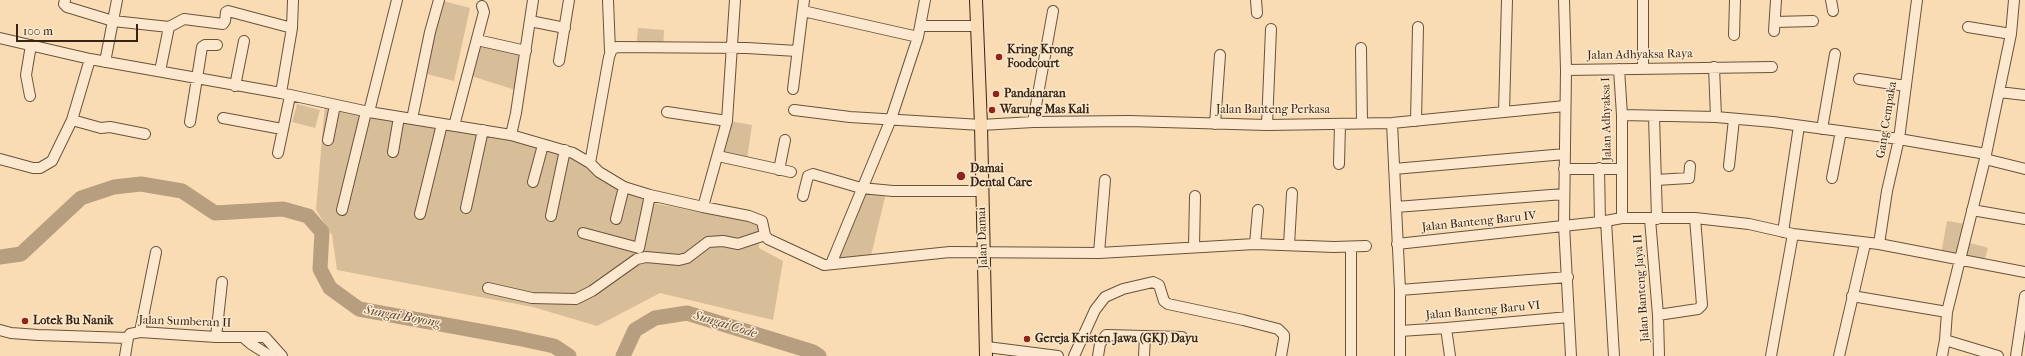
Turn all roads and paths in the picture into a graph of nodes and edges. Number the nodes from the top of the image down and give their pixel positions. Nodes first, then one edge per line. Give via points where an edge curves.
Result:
1 (65, 0) edge
2 (117, 0) edge
3 (293, 0) edge
4 (397, 0) edge
5 (439, 0) edge
6 (533, 0) edge
7 (568, 0) edge
8 (608, 0) edge
9 (735, 0) edge
10 (804, 0) edge
11 (925, 0) edge
12 (976, 0) edge
13 (1256, 0) edge
14 (1507, 0) edge
15 (1564, 0) edge
16 (1643, 0) edge
17 (1735, 0) edge
18 (1776, 0) edge
19 (1832, 0) edge
20 (1917, 0) edge
21 (2014, 0) edge
22 (482, 6) dead end
23 (1833, 10) dead end
24 (803, 11) junction
25 (1053, 11) dead end
26 (1257, 13) dead end
27 (530, 21) junction
28 (1813, 21) dead end
29 (112, 22) junction
30 (920, 26) junction
31 (976, 26) junction
32 (169, 27) junction
33 (1418, 27) dead end
34 (1968, 27) dead end
35 (292, 28) junction
36 (565, 28) junction
37 (1271, 29) dead end
38 (2011, 34) junction
39 (1734, 35) dead end
40 (918, 37) junction
41 (0, 38) edge
42 (477, 40) junction
43 (244, 41) dead end
44 (31, 45) junction
45 (216, 45) dead end
46 (733, 48) junction
47 (1361, 48) dead end
48 (526, 51) junction
49 (610, 51) junction
50 (797, 51) junction
51 (1834, 54) dead end
52 (1220, 55) dead end
53 (90, 59) junction
54 (559, 61) dead end
55 (105, 62) junction
56 (1714, 67) junction
57 (1772, 67) dead end
58 (1643, 68) junction
59 (1619, 69) junction
60 (1566, 70) junction
61 (160, 72) junction
62 (197, 79) junction
63 (1859, 79) dead end
64 (235, 86) junction
65 (1906, 86) junction
66 (793, 89) dead end
67 (1999, 92) junction
68 (285, 94) junction
69 (2025, 95) edge
70 (30, 96) dead end
71 (335, 105) junction
72 (1565, 106) junction
73 (794, 110) dead end
74 (367, 112) junction
75 (667, 112) dead end
76 (1504, 112) junction
77 (1622, 115) junction
78 (1654, 116) junction
79 (399, 117) junction
80 (1716, 117) junction
81 (223, 118) dead end
82 (412, 119) junction
83 (891, 119) junction
84 (1734, 119) junction
85 (72, 120) junction
86 (727, 121) junction
87 (1416, 121) junction
88 (190, 122) dead end
89 (1033, 122) junction
90 (1362, 123) junction
91 (1392, 123) junction
92 (442, 124) junction
93 (1215, 124) junction
94 (1340, 124) junction
95 (981, 125) junction
96 (1267, 125) junction
97 (454, 126) junction
98 (1799, 126) junction
99 (1822, 128) junction
100 (282, 129) junction
101 (483, 130) junction
102 (1841, 131) junction
103 (145, 134) dead end
104 (511, 135) junction
105 (1899, 139) junction
106 (328, 140) dead end
107 (785, 140) dead end
108 (543, 146) junction
109 (565, 150) junction
110 (393, 152) dead end
111 (278, 153) dead end
112 (1565, 154) junction
113 (718, 156) junction
114 (1986, 156) junction
115 (0, 159) edge
116 (590, 163) junction
117 (1339, 164) dead end
118 (1690, 166) dead end
119 (1729, 166) dead end
120 (1564, 168) junction
121 (1599, 168) junction
122 (1394, 169) junction
123 (1622, 169) junction
124 (779, 170) junction
125 (2025, 170) edge
126 (791, 172) dead end
127 (1832, 178) dead end
128 (1104, 180) dead end
129 (1656, 180) junction
130 (533, 182) dead end
131 (624, 186) junction
132 (861, 188) junction
133 (982, 191) junction
134 (1292, 193) dead end
135 (1564, 194) junction
136 (650, 195) junction
137 (802, 196) dead end
138 (1195, 196) dead end
139 (703, 207) junction
140 (1396, 207) junction
141 (466, 208) dead end
142 (342, 210) dead end
143 (1258, 210) dead end
144 (1972, 210) junction
145 (420, 214) dead end
146 (551, 216) dead end
147 (1622, 218) junction
148 (1695, 218) junction
149 (616, 219) dead end
150 (1654, 219) junction
151 (2025, 219) edge
152 (1603, 222) junction
153 (1564, 225) junction
154 (583, 233) dead end
155 (1788, 233) junction
156 (765, 235) junction
157 (1255, 244) junction
158 (1396, 244) junction
159 (1865, 244) junction
160 (1879, 244) junction
161 (1289, 245) junction
162 (1366, 246) dead end
163 (1194, 247) junction
164 (1351, 247) junction
165 (156, 252) dead end
166 (984, 252) junction
167 (1099, 253) junction
168 (1960, 258) junction
169 (831, 264) junction
170 (2023, 269) edge
171 (1568, 277) junction
172 (222, 282) dead end
173 (488, 288) dead end
174 (1400, 290) junction
175 (1852, 296) junction
176 (2025, 296) edge
177 (1947, 312) junction
178 (1658, 315) junction
179 (1569, 317) junction
180 (1446, 328) junction
181 (0, 330) edge
182 (1400, 331) junction
183 (140, 332) junction
184 (1145, 336) junction
185 (216, 337) junction
186 (1182, 337) dead end
187 (128, 338) junction
188 (244, 338) junction
189 (1945, 340) junction
190 (987, 352) edge
191 (1984, 354) edge
192 (125, 356) edge
193 (270, 356) edge
194 (282, 356) edge
195 (1058, 356) edge
196 (1074, 356) edge
197 (1098, 356) edge
198 (1144, 356) edge
199 (1281, 356) edge
200 (1351, 356) edge
201 (1400, 356) edge
202 (1450, 356) edge
203 (1571, 356) edge
204 (1614, 356) edge
205 (1659, 356) edge
206 (1771, 356) edge
207 (1839, 356) edge
208 (1942, 356) edge
209 (1998, 356) edge
210 (2016, 356) edge

1 - 29 street via 66,6
2 - 29 street
3 - 35 street
4 - 74 street
5 - 82 street
6 - 27 street
7 - 36 street
8 - 49 street
9 - 46 street
10 - 24 street
11 - 30 street
12 - 31 main road, Jalan Damai
13 - 26 street
14 - 76 street
15 - 60 street
16 - 58 street
17 - 39 street
18 - 28 street via 1774,26
19 - 23 street
20 - 65 street, Gang Cempaka
21 - 38 street
22 - 42 street via 484,12
24 - 40 street
24 - 50 street
25 - 89 street
27 - 36 street
27 - 48 street
29 - 32 street
29 - 55 street
30 - 31 street
30 - 40 street
31 - 95 main road, Jalan Damai
32 - 35 street via 184,19 223,24 228,10
32 - 61 street
33 - 87 street
34 - 38 street
35 - 68 street
36 - 54 street
37 - 96 street
38 - 67 street
40 - 83 street
41 - 44 street
42 - 48 street
42 - 97 street
43 - 64 street
44 - 53 street
44 - 70 street via 26,75
45 - 62 street via 202,47
46 - 49 street via 617,47
46 - 50 street
46 - 86 street
47 - 90 street
48 - 104 street
49 - 116 street
50 - 66 street
51 - 99 street
52 - 93 street
53 - 55 street
53 - 85 street
55 - 61 street
56 - 57 street, Jalan Adhyaksa Raya
56 - 58 street, Jalan Adhyaksa Raya
56 - 80 street
58 - 59 street, Jalan Adhyaksa Raya
59 - 60 street, Jalan Adhyaksa Raya
59 - 77 street, Jalan Adhyaksa I
60 - 72 street
61 - 62 street
62 - 64 street
62 - 88 street
63 - 65 street
64 - 68 street
65 - 105 street, Gang Cempaka
67 - 69 street
67 - 114 street
68 - 71 street
68 - 100 street
71 - 74 street
71 - 106 street
72 - 76 street, Jalan Banteng Perkasa
72 - 112 street
73 - 83 street, Jalan Banteng Perkasa
74 - 79 street
74 - 142 street
75 - 86 street
76 - 87 street, Jalan Banteng Perkasa
77 - 78 street
77 - 123 street, Jalan Adhyaksa I
78 - 80 street
78 - 129 street, Jalan Banteng Jaya II
79 - 82 street
79 - 110 street
80 - 84 street
81 - 100 street
82 - 92 street
83 - 95 street, Jalan Banteng Perkasa
83 - 132 street
84 - 98 street
84 - 119 street
85 - 103 street via 103,128
85 - 115 street via 56,155 47,165 33,168
86 - 113 street
87 - 91 street, Jalan Banteng Perkasa
89 - 93 street, Jalan Banteng Perkasa via 1183,121
89 - 95 street, Jalan Banteng Perkasa
90 - 91 street, Jalan Banteng Perkasa
90 - 94 street, Jalan Banteng Perkasa
91 - 122 street
92 - 97 street
92 - 145 street
93 - 96 street, Jalan Banteng Perkasa
94 - 96 street, Jalan Banteng Perkasa
94 - 117 street
95 - 133 main road, Jalan Damai
97 - 101 street
98 - 99 street
98 - 155 street
99 - 102 street
100 - 111 street
101 - 104 street
101 - 141 street
102 - 105 street
102 - 127 street
104 - 108 street
105 - 114 street
105 - 160 street, Gang Cempaka via 1887,191
107 - 124 street
108 - 109 street
108 - 130 street
109 - 116 street
109 - 146 street
112 - 120 street
112 - 122 street
113 - 124 street
113 - 139 street
114 - 125 street
114 - 144 street
116 - 131 street via 599,172
118 - 129 street via 1690,176 1687,178
120 - 121 street
120 - 135 street
121 - 123 street
121 - 152 street
122 - 140 street
123 - 147 street, Jalan Adhyaksa I
124 - 126 street
128 - 167 street
129 - 150 street, Jalan Banteng Jaya II
131 - 136 street
131 - 149 street
132 - 133 street via 916,192
132 - 137 street via 813,174 808,176
132 - 169 street
133 - 166 main road, Jalan Damai
134 - 161 street
135 - 140 street
135 - 153 street
136 - 139 street
136 - 154 street via 639,248
138 - 163 street
139 - 156 street via 762,221
140 - 158 street
143 - 157 street
144 - 151 street
144 - 168 street
147 - 150 street, Jalan Banteng Baru IV
147 - 152 street, Jalan Banteng Baru IV
148 - 150 street, Jalan Banteng Baru IV
148 - 155 street, Jalan Banteng Baru IV via 1749,224
148 - 178 street via 1702,305 1698,309
150 - 178 street, Jalan Banteng Jaya II
152 - 153 street, Jalan Banteng Baru IV
152 - 204 street
153 - 158 street, Jalan Banteng Baru IV
153 - 171 street
155 - 159 street, Jalan Banteng Baru IV
155 - 206 street
156 - 169 street via 816,262
156 - 173 street via 738,244 708,242 687,258 679,260 646,257 637,259 592,291 576,299 532,298
157 - 161 street
157 - 163 street
158 - 174 street
159 - 160 street, Jalan Banteng Baru IV
159 - 175 street
160 - 168 street, Jalan Banteng Baru IV
161 - 164 street
162 - 164 street
163 - 167 street
164 - 200 street
165 - 183 street
166 - 167 street
166 - 169 street via 917,254
166 - 190 main road, Jalan Damai
168 - 170 street, Jalan Banteng Baru IV
168 - 177 street
171 - 174 street
171 - 179 street
172 - 185 street
174 - 182 street
175 - 177 street
175 - 207 street
176 - 210 street
177 - 189 street
178 - 205 street, Jalan Banteng Jaya II
179 - 180 street, Jalan Banteng Baru VI
179 - 203 street
180 - 182 street, Jalan Banteng Baru VI
180 - 202 street
181 - 187 street via 38,335
182 - 201 street
183 - 185 street, Jalan Sumberan II
183 - 187 street, Jalan Sumberan II via 130,334
184 - 186 street
184 - 197 street via 1106,335 1100,344
184 - 198 street
185 - 188 street, Jalan Sumberan II
187 - 192 street
188 - 193 street, Jalan Sumberan II
188 - 194 street, Jalan Sumberan II via 265,337
189 - 191 street
189 - 208 street
190 - 195 street
191 - 209 street
196 - 199 street via 1095,310 1105,297 1123,289 1153,282 1159,285 1164,301 1168,304 1278,329 1284,335

